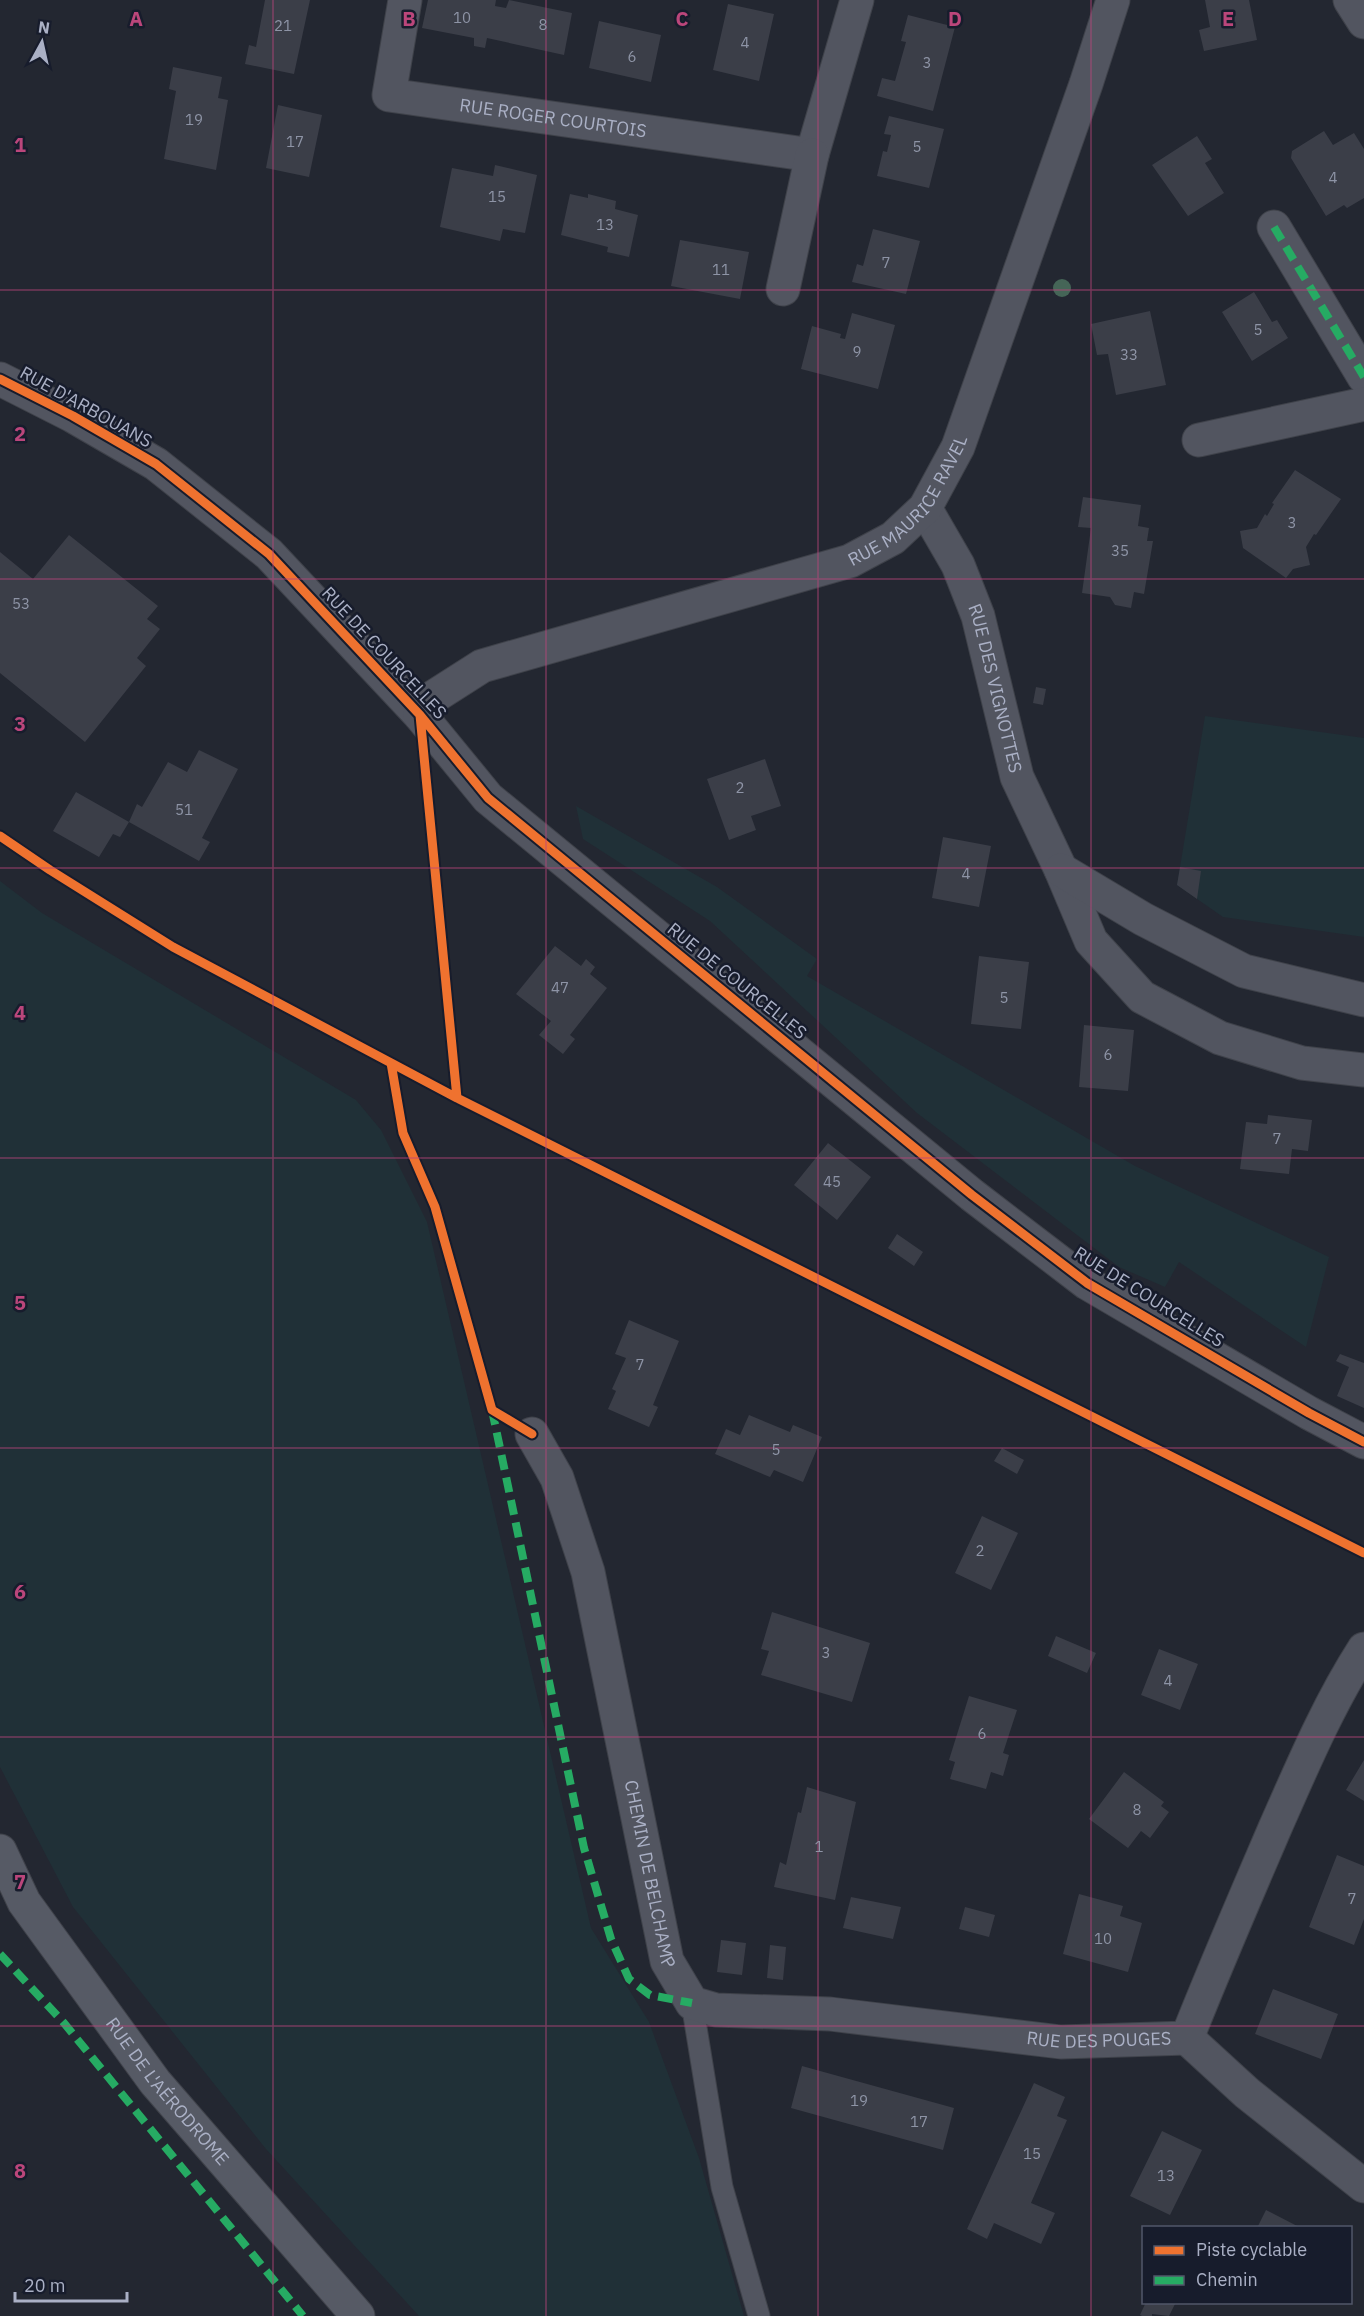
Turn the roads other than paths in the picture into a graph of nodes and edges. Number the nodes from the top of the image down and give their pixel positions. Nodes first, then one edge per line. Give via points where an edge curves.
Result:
1 (405, 0) edge
2 (857, 0) edge
3 (1113, 0) edge
4 (1350, 0) edge
5 (1364, 22) edge
6 (812, 155) junction
7 (1274, 227) dead end
8 (783, 289) dead end
9 (1364, 377) edge
10 (0, 379) edge
11 (1364, 404) edge
12 (1198, 440) dead end
13 (156, 464) joint
14 (925, 508) junction
15 (420, 715) junction
16 (1061, 870) junction
17 (1364, 1000) edge
18 (1364, 1070) edge
19 (531, 1434) dead end
20 (1364, 1442) edge
21 (1364, 1649) edge
22 (0, 1851) edge
23 (692, 2002) junction
24 (1187, 2038) junction
25 (1364, 2186) edge
26 (358, 2316) edge
27 (759, 2316) edge

1 - 6 street, RUE ROGER COURTOIS via 389,94
2 - 6 street
3 - 14 street, RUE MAURICE RAVEL via 958,447
4 - 5 street
6 - 8 street
7 - 9 street
10 - 13 street, RUE D'ARBOUANS
11 - 12 street
13 - 15 street, RUE DE COURCELLES via 269,554
14 - 15 street, RUE MAURICE RAVEL via 894,538 850,561 482,666 435,696
14 - 16 street, RUE DES VIGNOTTES via 958,565 978,616 1017,777
15 - 20 street, RUE DE COURCELLES via 488,798 972,1195 1087,1282
16 - 17 street via 1143,919 1244,971
16 - 18 street, RUE DES VIGNOTTES via 1091,941 1142,997 1220,1038 1302,1063
19 - 23 street, CHEMIN DE BELCHAMP via 557,1478 588,1572 667,1960
21 - 24 street, RUE DES POUGES via 1341,1684 1293,1788
22 - 26 street, RUE DE L'AÉRODROME via 24,1902 155,2082
23 - 24 street, RUE DES POUGES via 716,2010 830,2014 1061,2042
23 - 27 lane, CHEMIN DE BELCHAMP via 722,2187
24 - 25 street

